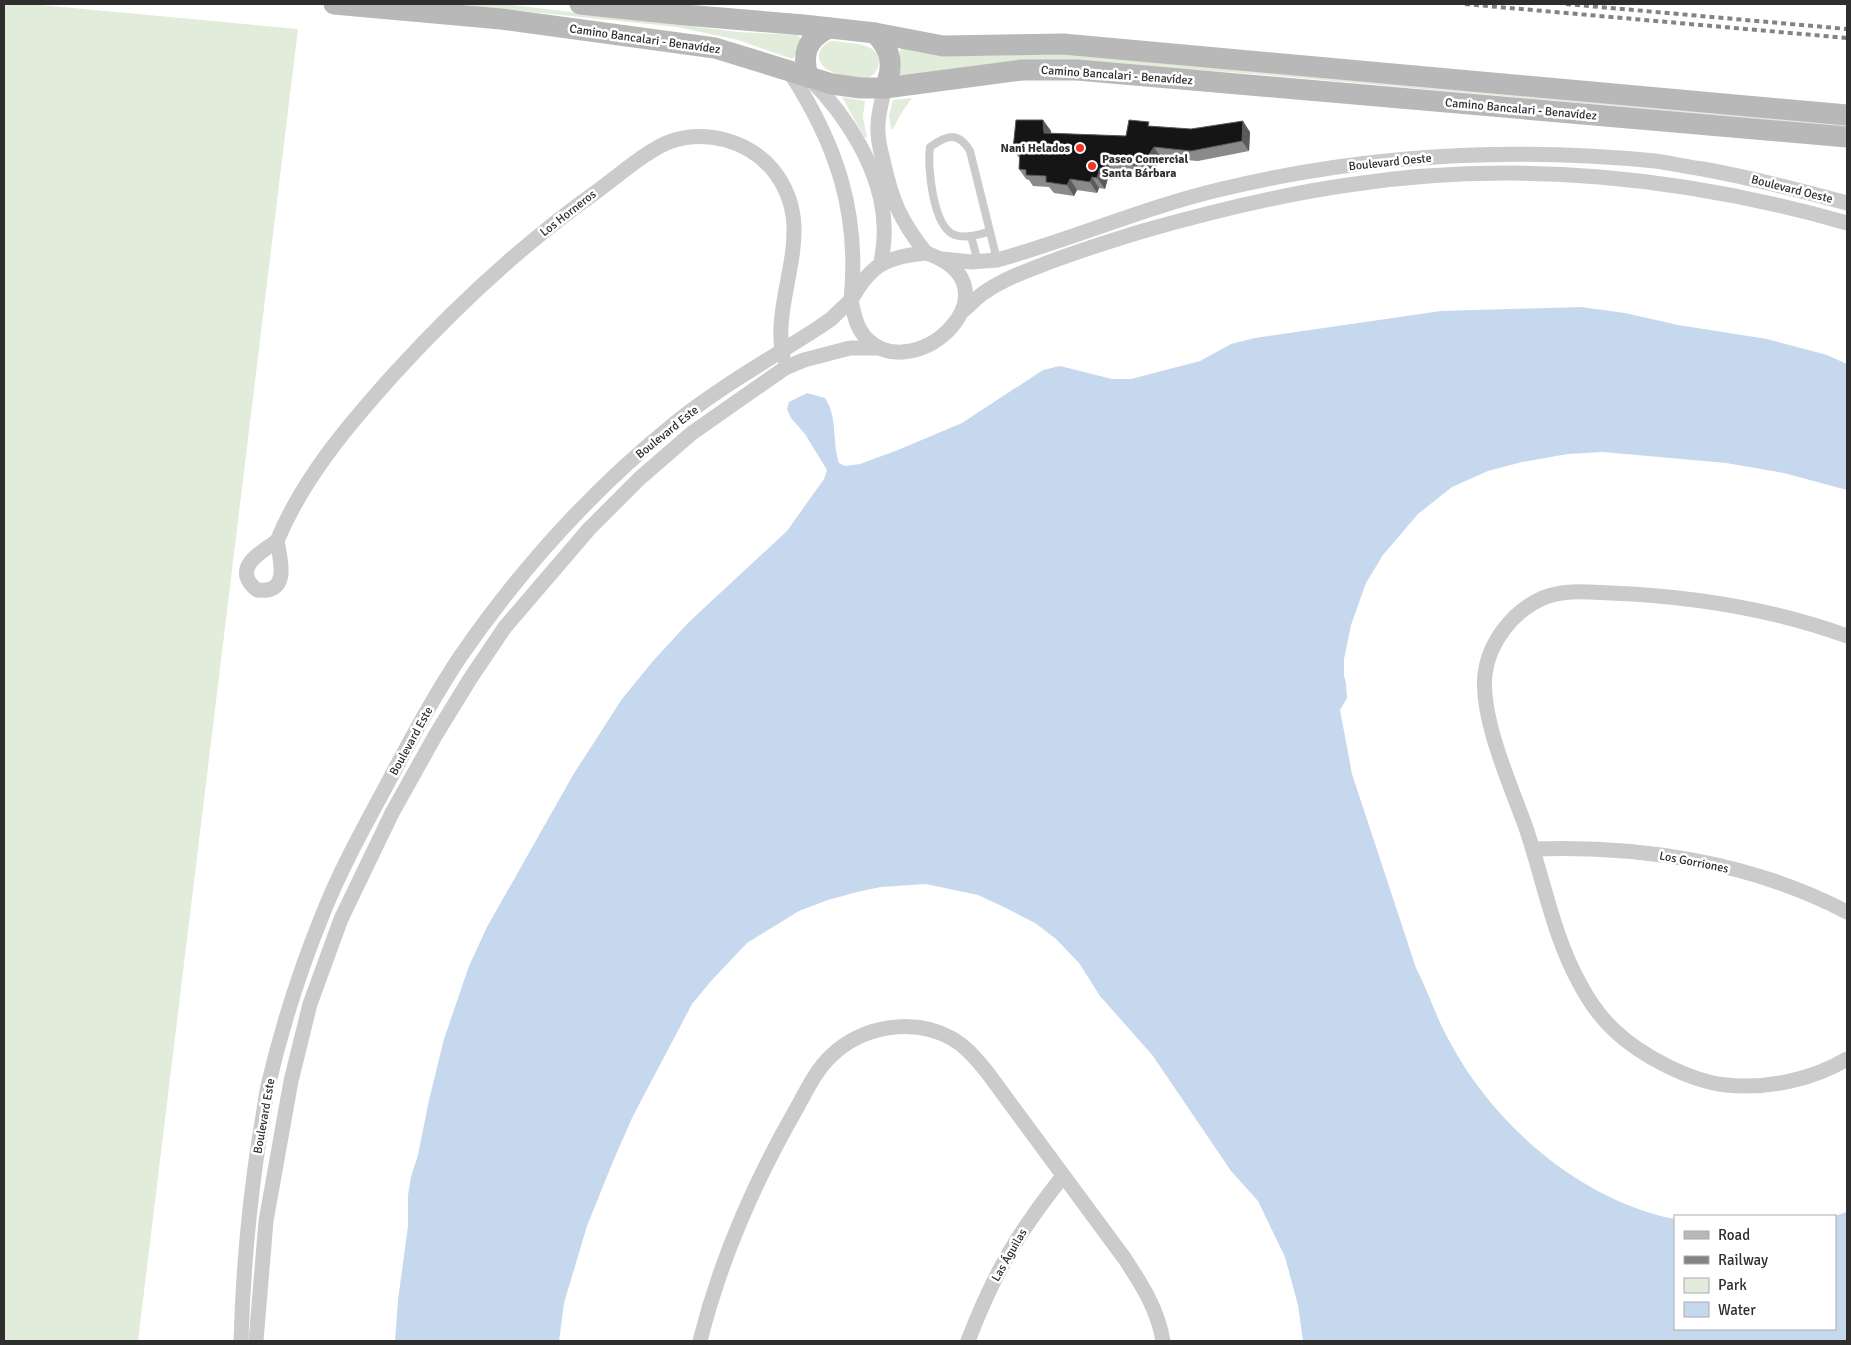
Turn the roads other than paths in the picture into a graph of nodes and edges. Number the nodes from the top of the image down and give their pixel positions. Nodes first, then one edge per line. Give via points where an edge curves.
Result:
1 (334, 4) edge
2 (580, 4) edge
3 (827, 29) junction
4 (875, 33) junction
5 (798, 74) junction
6 (886, 88) junction
7 (1847, 115) edge
8 (1847, 138) edge
9 (1502, 156) junction
10 (1501, 174) junction
11 (1255, 182) junction
12 (1774, 184) junction
13 (1258, 202) junction
14 (1847, 202) edge
15 (1771, 204) junction
16 (1847, 223) edge
17 (989, 232) junction
18 (971, 236) junction
19 (926, 253) junction
20 (942, 259) junction
21 (997, 260) junction
22 (978, 262) junction
23 (881, 264) junction
24 (1000, 282) junction
25 (851, 300) junction
26 (964, 310) junction
27 (879, 348) junction
28 (782, 351) junction
29 (786, 368) junction
30 (575, 517) junction
31 (588, 529) junction
32 (277, 541) dead end
33 (1847, 636) edge
34 (418, 727) junction
35 (435, 736) junction
36 (1533, 849) junction
37 (1847, 912) edge
38 (304, 964) junction
39 (323, 970) junction
40 (1847, 1059) edge
41 (1063, 1176) junction
42 (249, 1219) junction
43 (266, 1221) junction
44 (241, 1341) edge
45 (256, 1341) edge
46 (700, 1341) edge
47 (968, 1341) edge
48 (1163, 1341) edge

1 - 5 main road, Camino Bancalari - Benavídez via 501,19 656,39 715,48
2 - 3 main road, Camino Bancalari - Benavídez
3 - 4 main road, Camino Bancalari - Benavídez
3 - 5 main road via 809,43
4 - 6 main road via 889,53 890,76
4 - 7 main road, Camino Bancalari - Benavídez via 943,46 1072,45
5 - 6 main road, Camino Bancalari - Benavídez via 832,84
5 - 23 street via 837,109 857,140 869,167 882,206 884,244
5 - 25 street via 823,130 843,188 854,248
6 - 8 main road, Camino Bancalari - Benavídez via 1022,70 1077,70
6 - 19 street via 878,126 888,184 897,209
9 - 10 street
9 - 11 street, Boulevard Oeste via 1444,156 1381,162
9 - 12 street, Boulevard Oeste via 1564,155 1657,162
10 - 13 street, Boulevard Oeste via 1440,175 1350,184
10 - 15 street, Boulevard Oeste via 1593,176 1662,183 1724,192
11 - 13 street
11 - 21 street, Boulevard Oeste via 1171,202
12 - 14 street, Boulevard Oeste
12 - 15 street
13 - 24 street, Boulevard Oeste via 1213,211 1093,246
15 - 16 street, Boulevard Oeste
17 - 18 lane
17 - 18 lane via 970,151 957,137 943,138 930,146 928,158 940,220 956,236
17 - 21 lane
18 - 22 lane
19 - 20 street
19 - 23 street via 901,256
20 - 22 street, Boulevard Oeste
20 - 26 street via 955,269 961,279
21 - 22 street, Boulevard Oeste
21 - 24 street
23 - 25 street via 870,272
24 - 26 street, Boulevard Oeste via 983,292
25 - 27 street via 857,324 866,338
25 - 28 street, Boulevard Este via 831,319
26 - 27 street via 945,335 929,345 898,351
27 - 29 street, Boulevard Este via 828,352
28 - 29 street, Los Horneros
28 - 30 street, Boulevard Este via 720,390 676,423
28 - 32 street, Los Horneros via 781,320 794,249 793,216 785,190 759,156 736,143 710,137 668,142 582,202 514,257 420,346 365,406 326,456 299,496
29 - 31 street, Boulevard Este via 692,432
30 - 31 street
30 - 34 street, Boulevard Este via 488,619 459,659
31 - 35 street, Boulevard Este via 505,626
33 - 36 street via 1776,616 1674,597 1559,593 1542,598 1524,609 1496,640 1485,672 1484,690 1497,747
34 - 35 street
34 - 38 street, Boulevard Este via 324,909
35 - 39 street, Boulevard Este via 392,813 341,919
36 - 37 street, Los Gorriones via 1605,849 1681,857 1734,869
36 - 40 street via 1578,982 1613,1030 1634,1047 1689,1075 1725,1084 1762,1085 1799,1079 1830,1069
38 - 39 street
38 - 42 street, Boulevard Este via 268,1087
39 - 43 street, Boulevard Este via 310,1004 291,1081
41 - 46 street via 986,1072 969,1051 952,1038 935,1031 909,1027 867,1032 849,1041 830,1057 810,1084 786,1127 737,1227
41 - 47 street, Las Águilas via 1013,1246 988,1292
41 - 48 street via 1146,1290
42 - 43 street
42 - 44 street, Boulevard Este
43 - 45 street, Boulevard Este

